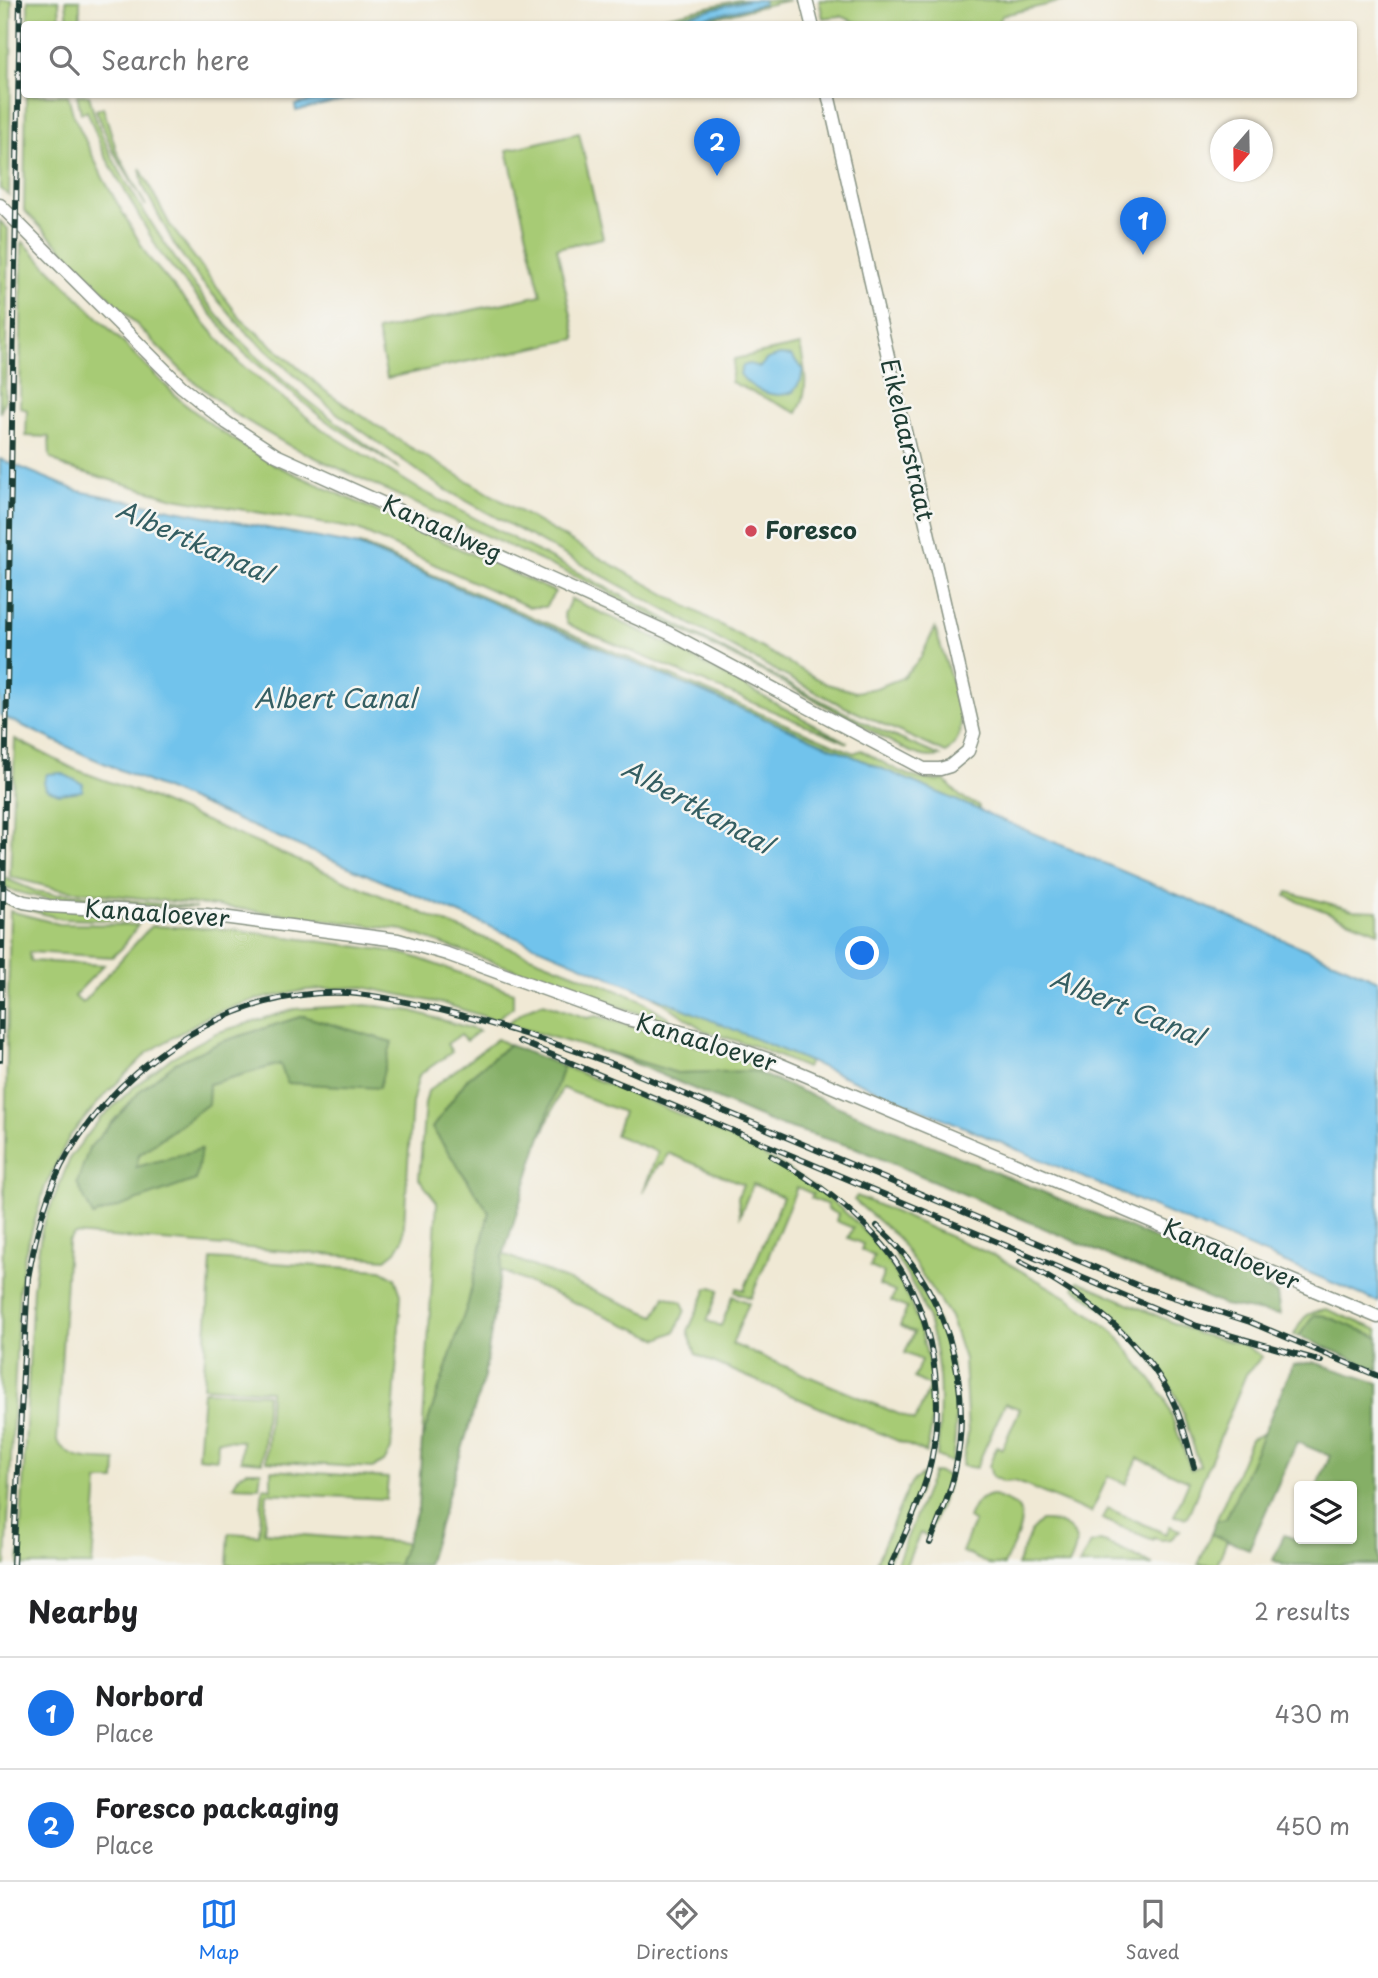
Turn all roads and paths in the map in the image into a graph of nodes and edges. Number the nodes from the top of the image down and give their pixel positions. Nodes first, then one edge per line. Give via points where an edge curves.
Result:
1 (806, 0) edge
2 (811, 21) edge
3 (829, 98) edge
4 (0, 205) edge
5 (940, 769) joint
6 (0, 892) edge
7 (1378, 1317) edge

1 - 2 street
3 - 5 street, Eikelaarstraat via 974,733 968,751
4 - 5 street, Kanaalweg via 181,386 276,455 669,633 924,769
6 - 7 street, Kanaaloever via 48,906 207,915 398,940 447,954 627,1019 710,1039 767,1059

